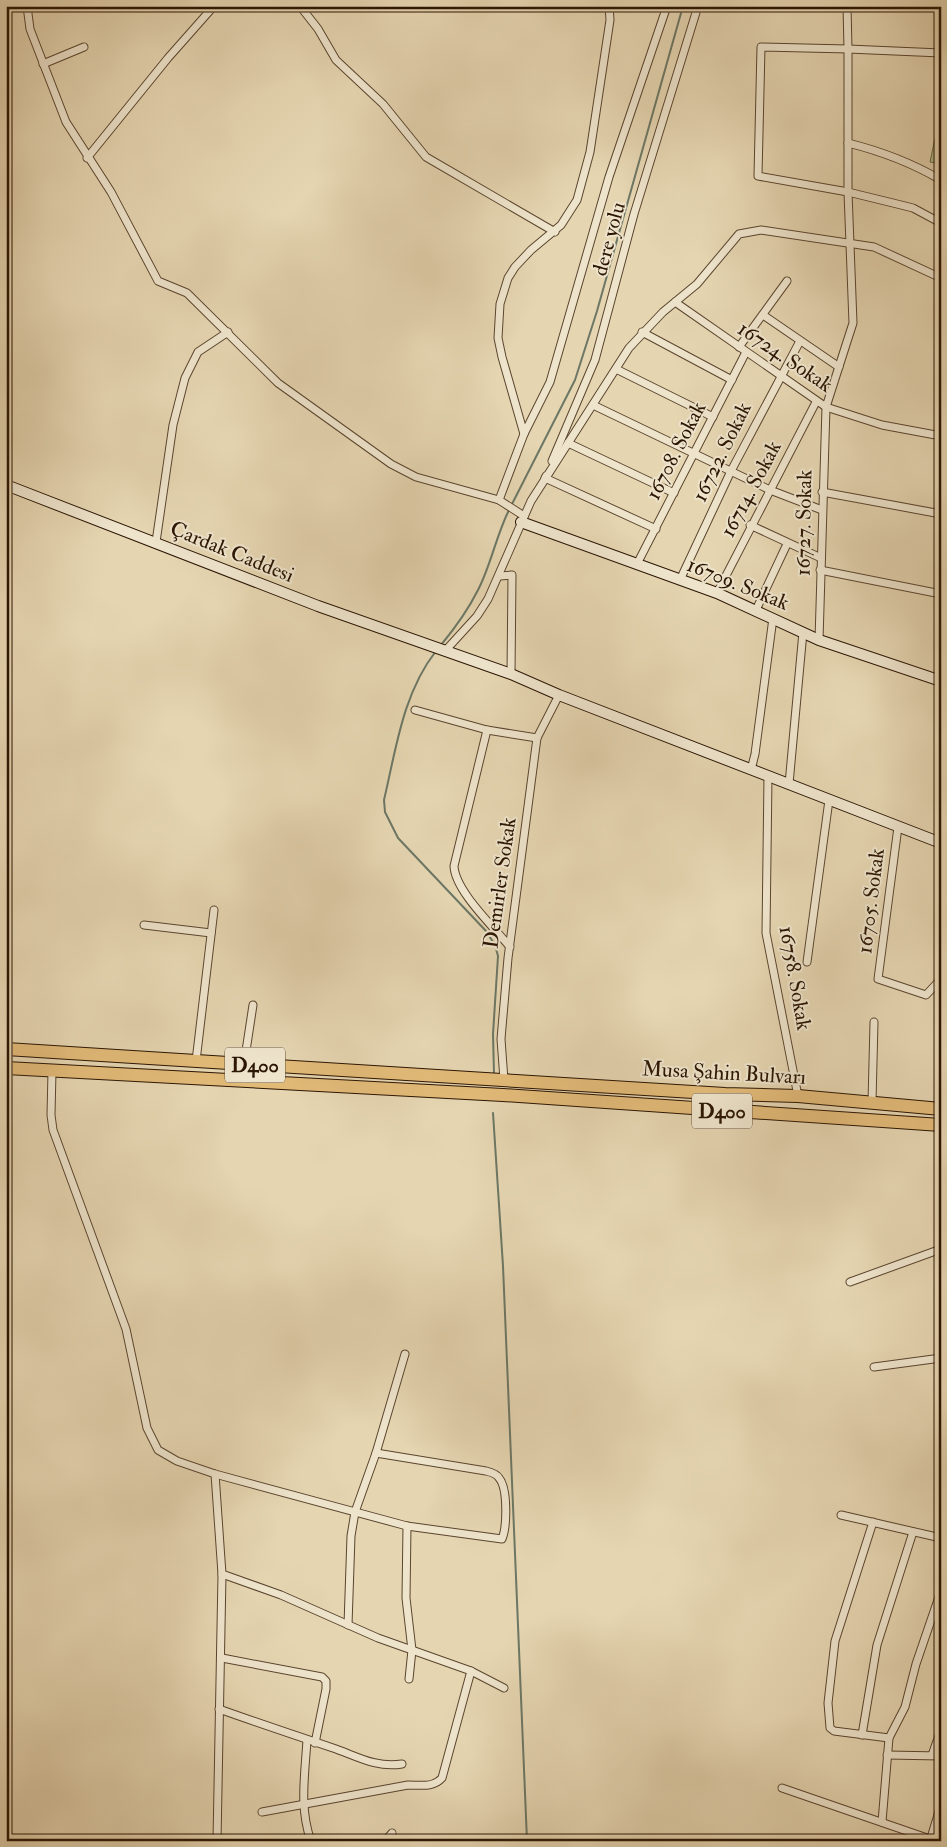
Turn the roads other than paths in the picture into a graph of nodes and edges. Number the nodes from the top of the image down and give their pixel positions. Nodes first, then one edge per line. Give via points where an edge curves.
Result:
1 (27, 6) edge
2 (214, 6) edge
3 (300, 6) edge
4 (609, 6) edge
5 (667, 6) edge
6 (698, 6) edge
7 (847, 6) edge
8 (84, 47) dead end
9 (848, 49) junction
10 (941, 54) edge
11 (43, 64) junction
12 (848, 143) junction
13 (88, 158) junction
14 (941, 180) edge
15 (848, 192) junction
16 (941, 223) edge
17 (555, 232) junction
18 (850, 244) junction
19 (941, 278) edge
20 (787, 281) dead end
21 (676, 302) junction
22 (763, 315) junction
23 (228, 332) junction
24 (642, 332) junction
25 (800, 341) junction
26 (739, 347) junction
27 (746, 352) junction
28 (839, 367) junction
29 (616, 369) junction
30 (780, 377) junction
31 (732, 380) junction
32 (816, 402) junction
33 (593, 405) junction
34 (826, 407) junction
35 (713, 417) junction
36 (524, 434) junction
37 (941, 436) edge
38 (568, 443) junction
39 (694, 454) junction
40 (731, 471) junction
41 (545, 478) junction
42 (6, 485) edge
43 (770, 490) junction
44 (822, 492) junction
45 (674, 493) junction
46 (501, 502) junction
47 (822, 510) junction
48 (941, 514) edge
49 (522, 519) junction
50 (750, 525) junction
51 (656, 529) junction
52 (156, 542) junction
53 (788, 544) junction
54 (821, 558) junction
55 (637, 564) junction
56 (820, 570) junction
57 (500, 576) junction
58 (680, 580) junction
59 (717, 593) junction
60 (941, 594) edge
61 (756, 610) junction
62 (773, 618) junction
63 (803, 632) junction
64 (819, 640) junction
65 (442, 651) junction
66 (511, 674) junction
67 (941, 681) edge
68 (558, 695) junction
69 (415, 710) dead end
70 (487, 730) junction
71 (537, 738) junction
72 (751, 770) junction
73 (768, 776) junction
74 (789, 784) junction
75 (829, 800) junction
76 (898, 827) junction
77 (941, 843) edge
78 (214, 910) dead end
79 (144, 925) dead end
80 (211, 933) junction
81 (510, 947) junction
82 (941, 961) edge
83 (807, 962) dead end
84 (941, 969) edge
85 (941, 979) edge
86 (253, 1005) dead end
87 (874, 1022) dead end
88 (6, 1048) edge
89 (196, 1061) junction
90 (244, 1064) junction
91 (6, 1068) edge
92 (52, 1071) junction
93 (504, 1080) junction
94 (798, 1096) junction
95 (872, 1102) junction
96 (941, 1109) edge
97 (941, 1125) edge
98 (941, 1249) edge
99 (850, 1282) dead end
100 (405, 1354) dead end
101 (941, 1358) edge
102 (874, 1367) dead end
103 (376, 1453) junction
104 (215, 1474) junction
105 (355, 1512) junction
106 (841, 1515) dead end
107 (873, 1522) junction
108 (407, 1526) junction
109 (913, 1532) junction
110 (940, 1536) edge
111 (222, 1574) junction
112 (941, 1591) edge
113 (348, 1625) junction
114 (412, 1650) junction
115 (222, 1658) junction
116 (471, 1671) junction
117 (409, 1679) dead end
118 (504, 1688) dead end
119 (219, 1709) junction
120 (941, 1730) edge
121 (862, 1735) junction
122 (889, 1738) junction
123 (307, 1740) junction
124 (315, 1743) junction
125 (932, 1755) junction
126 (888, 1756) junction
127 (941, 1756) edge
128 (402, 1764) dead end
129 (782, 1788) dead end
130 (303, 1804) junction
131 (941, 1805) edge
132 (262, 1812) dead end
133 (882, 1822) junction
134 (392, 1833) dead end
135 (930, 1840) edge
136 (217, 1841) edge
137 (310, 1841) edge
138 (385, 1841) edge

1 - 11 street via 30,29
2 - 13 street
3 - 17 street via 336,60 383,104 426,157
4 - 17 street via 590,152 577,200
5 - 36 street via 610,177 550,382
6 - 41 street, dere yolu via 634,214 595,360
7 - 9 street, 16727. Sokak
8 - 11 street
9 - 10 street
9 - 12 street, 16727. Sokak
9 - 15 street via 761,47 758,176
11 - 13 street via 66,122
12 - 14 street via 870,148
12 - 15 street, 16727. Sokak
13 - 23 street via 111,192 158,281 187,293
15 - 16 street via 913,208
15 - 18 street, 16727. Sokak
17 - 36 street via 515,267 500,304 498,338
18 - 19 street via 874,247
18 - 21 street via 761,230 739,234 712,268
18 - 28 street, 16727. Sokak via 853,322
20 - 22 street
21 - 24 street
21 - 26 street, 16724. Sokak
22 - 25 street
22 - 26 street
23 - 46 street via 294,396 406,473
23 - 52 street via 198,352 185,378 173,425
24 - 29 street
24 - 31 street
25 - 28 street
25 - 30 street, 16722. Sokak
26 - 27 street, 16724. Sokak
27 - 30 street, 16724. Sokak
27 - 31 street, 16708. Sokak
28 - 34 street, 16727. Sokak
29 - 33 street
29 - 35 street
30 - 32 street, 16724. Sokak
30 - 40 street, 16722. Sokak
31 - 35 street, 16708. Sokak
32 - 34 street, 16724. Sokak
32 - 43 street, 16714. Sokak
33 - 38 street
33 - 39 street
34 - 37 street, 16724. Sokak via 882,425
34 - 44 street, 16727. Sokak
35 - 39 street, 16708. Sokak
36 - 46 street
38 - 41 street
38 - 45 street
39 - 40 street
39 - 45 street, 16708. Sokak
40 - 43 street
40 - 58 street, 16722. Sokak
41 - 49 street
41 - 51 street
42 - 52 main road, Çardak Caddesi
43 - 47 street
43 - 50 street, 16714. Sokak
44 - 47 street, 16727. Sokak
44 - 48 street
45 - 51 street, 16708. Sokak
46 - 49 street
47 - 54 street, 16727. Sokak
49 - 55 main road, 16709. Sokak
49 - 57 street
50 - 53 street
50 - 59 street, 16714. Sokak
51 - 55 street, 16708. Sokak
52 - 65 main road, Çardak Caddesi
53 - 54 street
53 - 61 street
54 - 56 street, 16727. Sokak
55 - 58 main road, 16709. Sokak
56 - 60 street
56 - 64 street, 16727. Sokak
57 - 65 street via 477,616
57 - 66 street via 512,575
58 - 59 main road, 16709. Sokak
59 - 61 main road, 16709. Sokak
61 - 62 main road, 16709. Sokak
62 - 63 main road, 16709. Sokak
62 - 72 street
63 - 64 main road, 16709. Sokak
63 - 74 street
64 - 67 main road, 16709. Sokak
65 - 66 main road, Çardak Caddesi
66 - 68 main road, Çardak Caddesi
68 - 71 street, Demirler Sokak
68 - 72 main road, Çardak Caddesi
69 - 70 street
70 - 71 street
70 - 81 street via 454,875 464,892
71 - 81 street, Demirler Sokak
72 - 73 main road, Çardak Caddesi
73 - 74 main road, Çardak Caddesi
73 - 94 street, 16758. Sokak via 766,933
74 - 75 main road, Çardak Caddesi
75 - 76 main road, Çardak Caddesi
75 - 83 street
76 - 77 main road, Çardak Caddesi
76 - 85 street, 16705. Sokak via 878,979 926,995
78 - 80 street
79 - 80 street
80 - 89 street
81 - 93 street, Demirler Sokak via 501,1039
82 - 84 street
86 - 90 street
87 - 95 street
88 - 89 highway, D400
89 - 90 highway, D400
90 - 93 highway, D400
91 - 92 highway, D400
92 - 97 highway, Musa Şahin Bulvarı / D400 via 503,1095
92 - 104 street via 53,1130 126,1329 152,1442 158,1450 177,1461
93 - 94 highway, Musa Şahin Bulvarı / D400
94 - 95 highway, Musa Şahin Bulvarı / D400
95 - 96 highway, Musa Şahin Bulvarı / D400
98 - 99 street
100 - 103 street
101 - 102 street
103 - 105 street
103 - 108 street via 486,1471 498,1476 503,1484 506,1530 502,1539
104 - 105 street
104 - 111 street
105 - 108 street
105 - 113 street via 351,1536
106 - 107 street
107 - 109 street
107 - 121 street via 835,1640 828,1703 830,1728
108 - 114 street via 406,1598
109 - 110 street
109 - 121 street via 877,1646
111 - 113 street via 281,1595
111 - 115 street
112 - 122 street via 905,1707
113 - 114 street
114 - 116 street
114 - 117 street
115 - 119 street
115 - 124 street via 322,1677 326,1681 326,1689
116 - 118 street
116 - 130 street via 442,1778 438,1782
119 - 123 street
119 - 136 street
120 - 125 street
121 - 122 street
122 - 126 street
123 - 124 street
123 - 130 street
124 - 128 street via 376,1764
125 - 126 street
125 - 127 street
126 - 133 street
129 - 133 street
130 - 132 street
130 - 137 street
131 - 135 street
133 - 135 street
134 - 138 street

